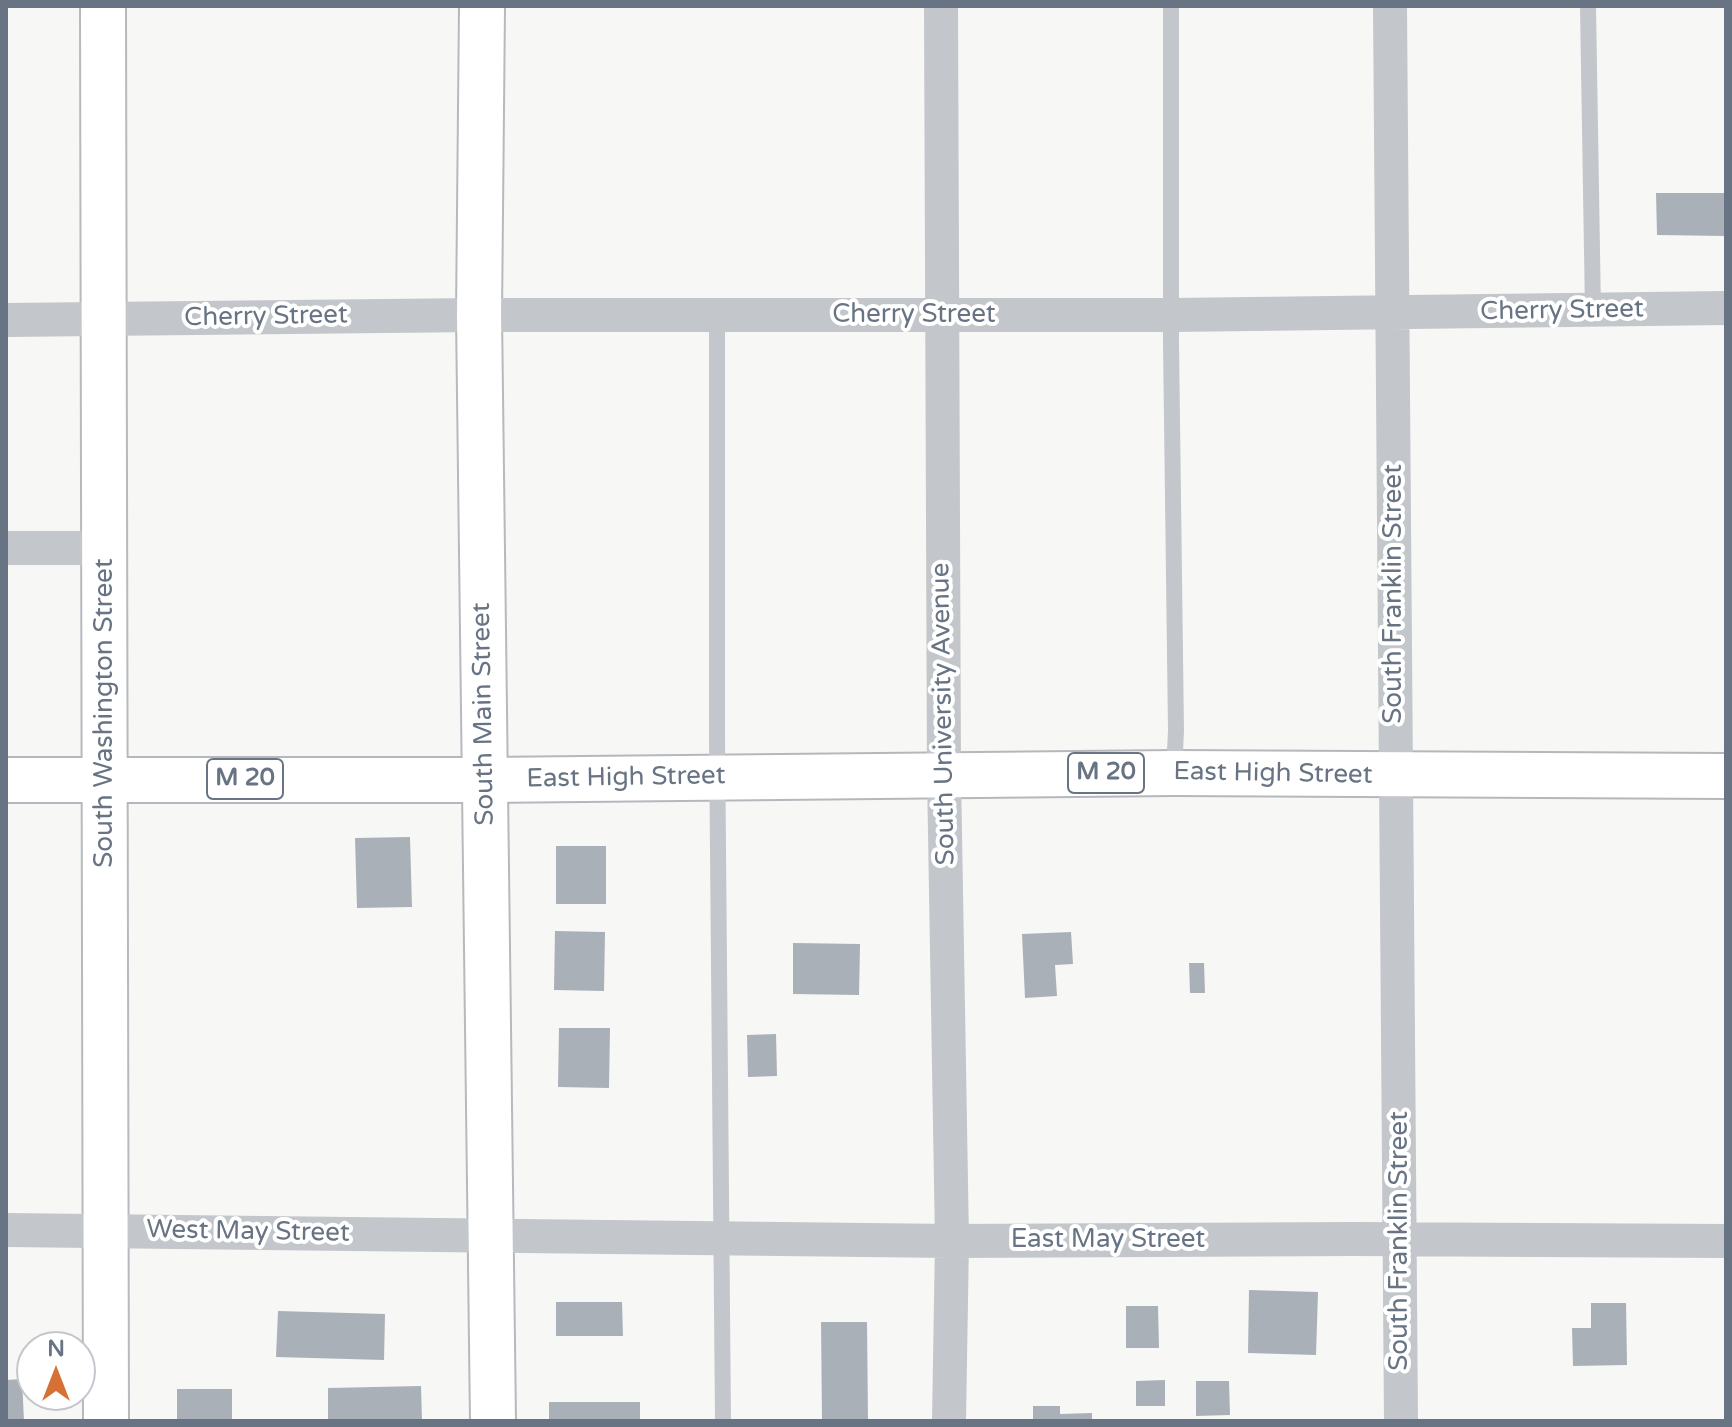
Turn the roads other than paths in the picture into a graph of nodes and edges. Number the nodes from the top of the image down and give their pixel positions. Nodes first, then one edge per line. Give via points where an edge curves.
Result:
1 (103, 6) edge
2 (482, 6) edge
3 (941, 6) edge
4 (1171, 6) edge
5 (1390, 6) edge
6 (1588, 6) edge
7 (1726, 308) edge
8 (1593, 312) junction
9 (1392, 313) junction
10 (479, 315) junction
11 (717, 315) junction
12 (1173, 315) junction
13 (941, 316) junction
14 (102, 318) junction
15 (6, 320) edge
16 (6, 548) edge
17 (104, 548) junction
18 (1174, 773) junction
19 (944, 775) junction
20 (1396, 775) junction
21 (1726, 776) edge
22 (717, 777) junction
23 (106, 778) junction
24 (6, 780) edge
25 (485, 780) junction
26 (6, 1230) edge
27 (107, 1232) junction
28 (491, 1235) junction
29 (721, 1238) junction
30 (1400, 1239) junction
31 (952, 1241) junction
32 (1726, 1241) edge
33 (106, 1421) edge
34 (493, 1421) edge
35 (723, 1421) edge
36 (949, 1421) edge
37 (1401, 1421) edge

1 - 14 street, South Washington Street
2 - 10 street, South Main Street
3 - 13 street, South University Avenue
4 - 12 lane
5 - 9 street, South Franklin Street
6 - 8 lane
7 - 8 street, Cherry Street
8 - 9 street, Cherry Street
9 - 12 street, Cherry Street
9 - 20 street, South Franklin Street
10 - 11 street, Cherry Street
10 - 14 street, Cherry Street
10 - 25 street, South Main Street
11 - 13 street, Cherry Street
11 - 22 lane
12 - 13 street, Cherry Street
12 - 18 lane
13 - 19 street, South University Avenue
14 - 15 street, Cherry Street
14 - 17 street, South Washington Street
16 - 17 street
17 - 23 street, South Washington Street
18 - 19 street, East High Street / M 20
18 - 20 street, East High Street / M 20
19 - 22 street, East High Street / M 20
19 - 31 street, South University Avenue
20 - 21 street, East High Street / M 20
20 - 30 street, South Franklin Street
22 - 25 street, East High Street / M 20
22 - 29 lane
23 - 24 street, M 20
23 - 25 street, M 20
23 - 27 street, South Washington Street
25 - 28 street, South Main Street
26 - 27 street, West May Street
27 - 28 street, West May Street
27 - 33 street, South Washington Street
28 - 29 street, East May Street
28 - 34 street, South Main Street
29 - 31 street, East May Street
29 - 35 lane
30 - 31 street, East May Street
30 - 32 street, East May Street
30 - 37 street, South Franklin Street
31 - 36 street, South University Avenue

